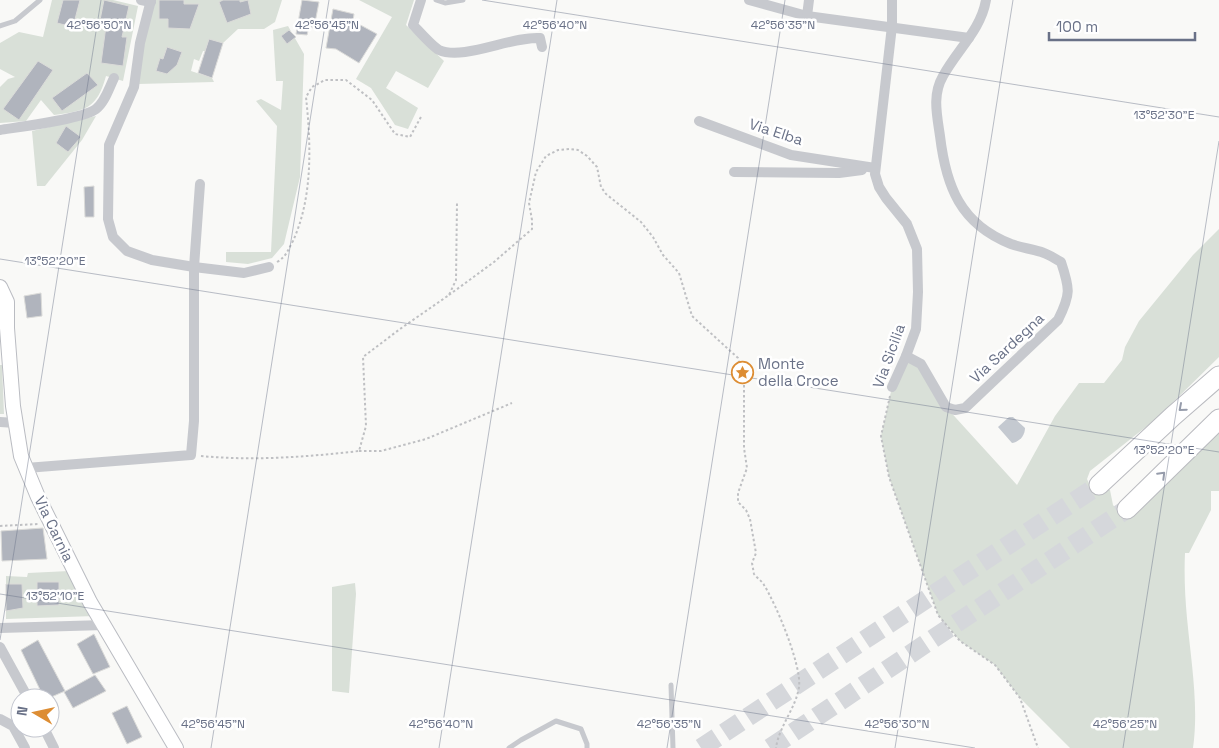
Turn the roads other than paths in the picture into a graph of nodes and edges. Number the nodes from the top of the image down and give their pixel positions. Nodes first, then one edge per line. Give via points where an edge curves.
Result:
1 (40, 0) edge
2 (421, 0) edge
3 (436, 0) edge
4 (464, 0) edge
5 (748, 0) edge
6 (808, 0) edge
7 (892, 0) edge
8 (986, 0) edge
9 (148, 1) edge
10 (807, 16) junction
11 (0, 26) edge
12 (892, 26) junction
13 (969, 38) junction
14 (542, 47) dead end
15 (114, 78) dead end
16 (699, 121) dead end
17 (0, 130) edge
18 (876, 168) junction
19 (734, 172) dead end
20 (200, 184) dead end
21 (194, 267) junction
22 (269, 267) road end
23 (0, 287) edge
24 (3, 328) edge
25 (906, 356) junction
26 (1219, 376) edge
27 (892, 387) road end
28 (1219, 418) edge
29 (0, 422) edge
30 (16, 423) junction
31 (26, 468) junction
32 (1098, 485) tunnel mouth
33 (1127, 509) tunnel mouth
34 (105, 626) junction
35 (0, 628) edge
36 (0, 647) edge
37 (671, 685) dead end
38 (23, 688) edge
39 (0, 720) edge
40 (25, 748) edge
41 (176, 748) edge
42 (509, 748) edge
43 (587, 748) edge
44 (673, 748) edge

1 - 11 lane via 15,21
2 - 14 street via 413,25 439,50 460,53 527,37 540,38
3 - 4 lane via 445,3
5 - 10 street
6 - 10 street
7 - 12 street, Via Sicilia
8 - 13 street, Via Sardegna
9 - 21 street via 134,87 108,145 108,219 113,237 127,251 152,260
10 - 12 street
12 - 13 street
12 - 18 street, Via Sicilia
13 - 25 street, Via Sardegna via 943,76 936,102 949,185 971,219 990,233 1061,262 1068,282 1067,302 1058,320 964,408 946,407 921,364
15 - 17 street via 101,104 94,110
16 - 18 street, Via Elba via 791,155
18 - 19 street via 839,172
18 - 25 street, Via Sicilia via 879,187 907,224 917,250 916,329
20 - 21 street
21 - 22 street via 244,273
21 - 31 street via 192,455
23 - 24 street, Via Carnia via 7,302
24 - 30 street, Via Carnia
25 - 27 street, Via Sicilia
26 -> 32 highway
33 -> 28 highway
29 - 30 street
30 - 31 street, Via Carnia
31 - 34 street, Via Carnia via 90,602
34 - 35 street
34 - 41 street, Via Carnia
36 - 38 street
37 - 44 lane
39 - 40 street via 13,726
42 - 43 lane via 556,721 581,729

